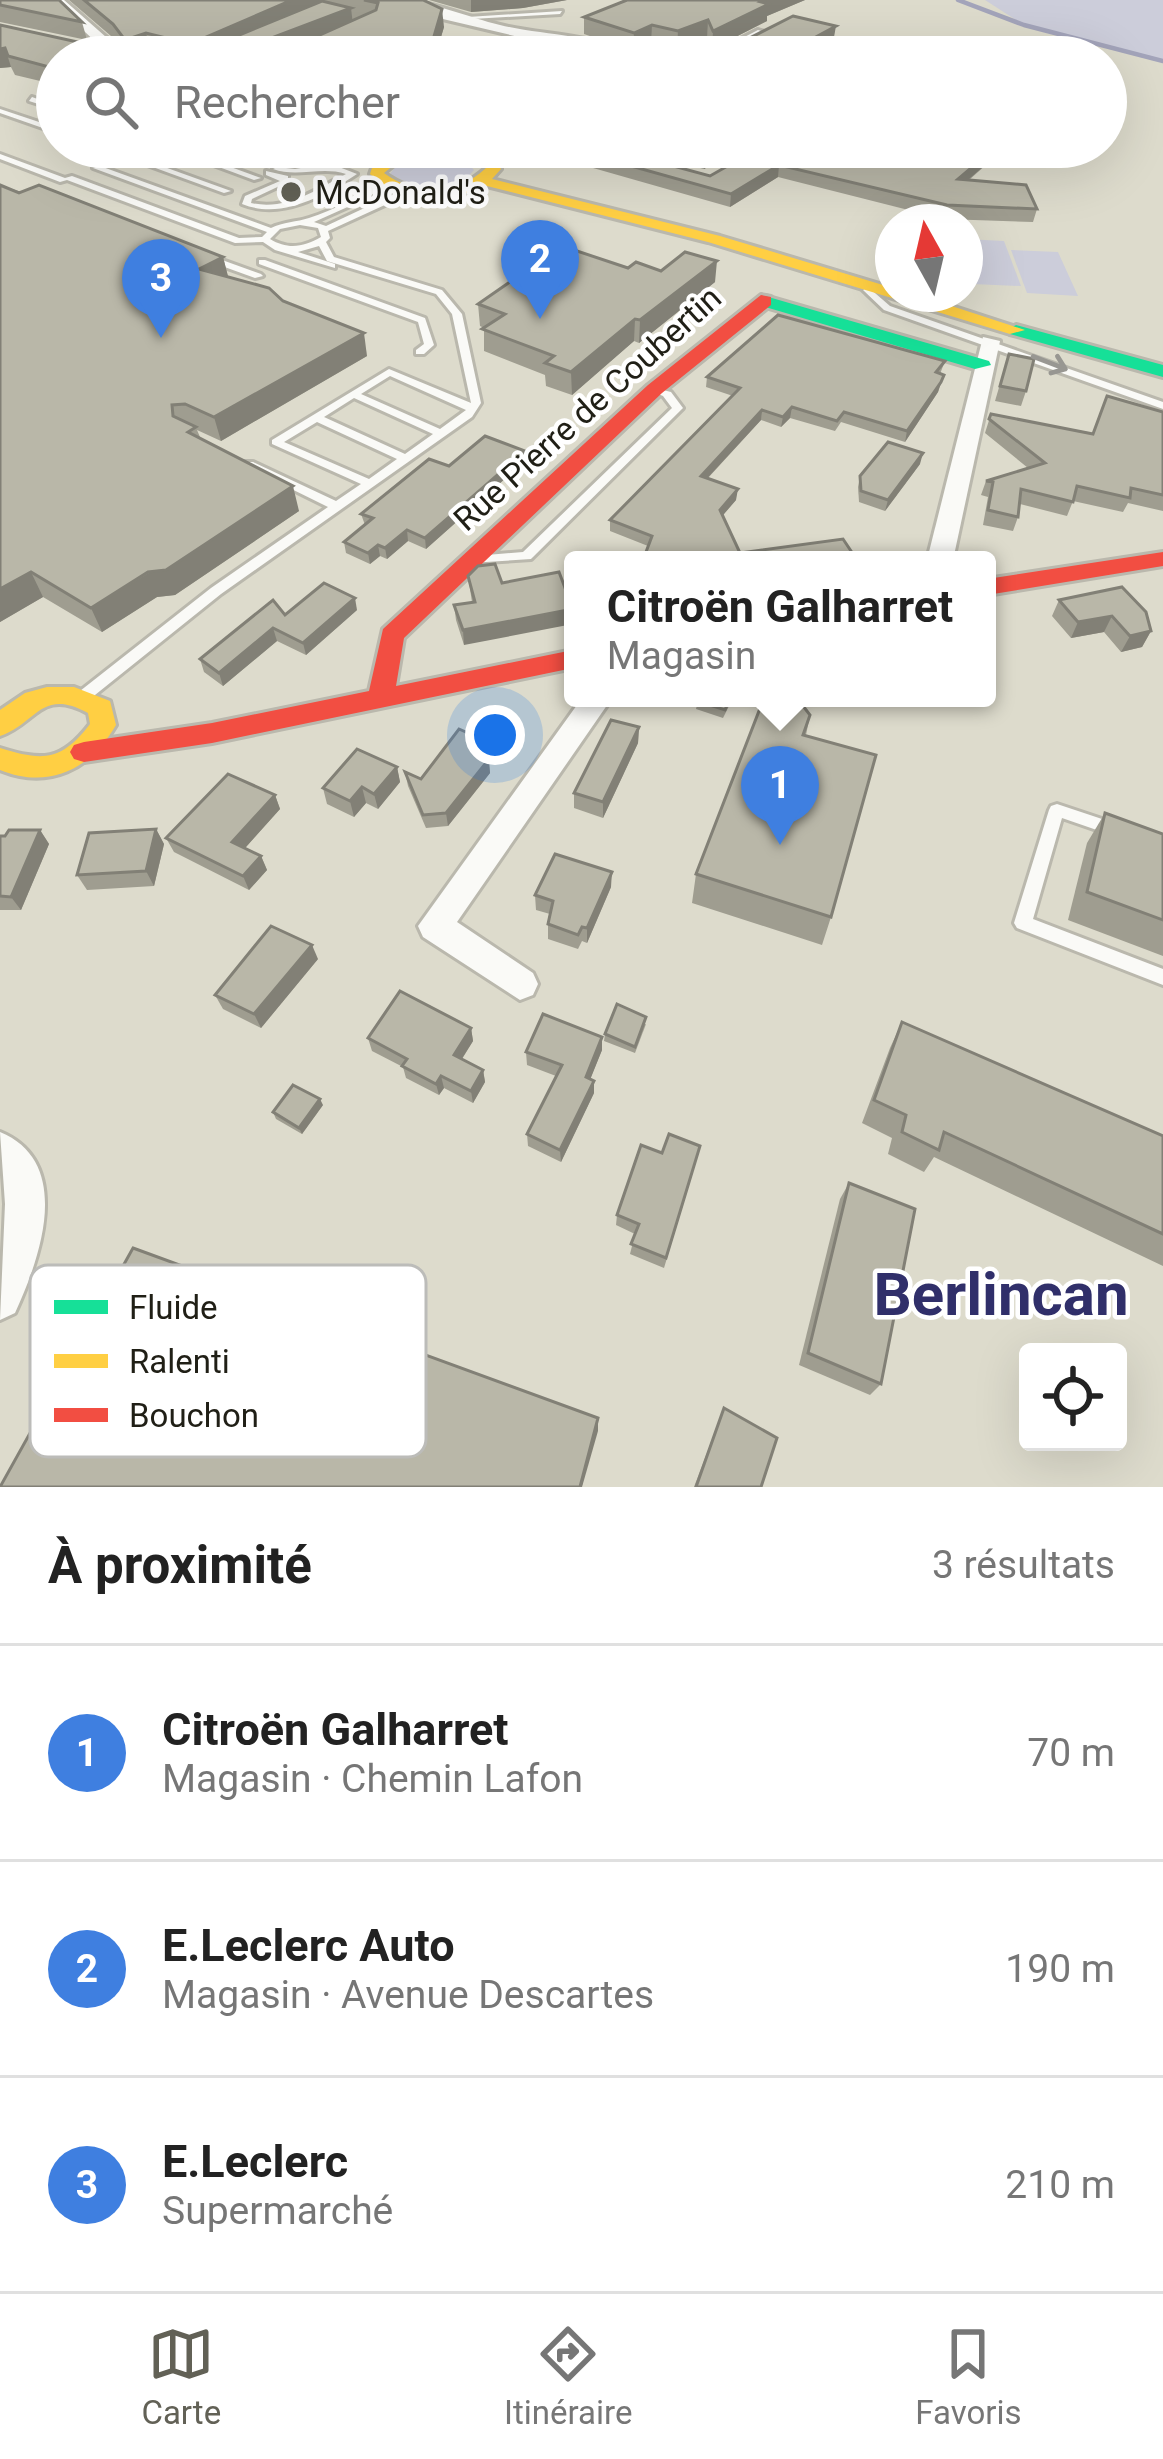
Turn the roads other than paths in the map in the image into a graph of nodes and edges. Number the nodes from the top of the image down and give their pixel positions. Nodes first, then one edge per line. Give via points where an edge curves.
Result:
1 (57, 0) edge
2 (406, 0) edge
3 (560, 12) dead end
4 (450, 18) junction
5 (772, 28) edge
6 (97, 36) edge
7 (509, 36) edge
8 (756, 36) edge
9 (32, 99) dead end
10 (36, 100) edge
11 (0, 111) edge
12 (36, 124) edge
13 (0, 156) edge
14 (97, 168) dead end
15 (162, 168) edge
16 (229, 168) edge
17 (310, 168) edge
18 (335, 168) edge
19 (391, 168) edge
20 (392, 168) edge
21 (410, 168) edge
22 (492, 168) edge
23 (277, 169) joint
24 (257, 178) dead end
25 (484, 181) junction
26 (227, 191) dead end
27 (307, 222) junction
28 (326, 229) junction
29 (267, 235) junction
30 (321, 242) junction
31 (278, 248) junction
32 (194, 253) edge
33 (262, 262) dead end
34 (258, 276) dead end
35 (865, 288) junction
36 (439, 292) junction
37 (420, 352) dead end
38 (986, 353) junction
39 (1163, 370) edge
40 (353, 394) junction
41 (1163, 406) edge
42 (472, 409) junction
43 (316, 417) junction
44 (441, 434) junction
45 (230, 455) edge
46 (406, 459) junction
47 (370, 484) junction
48 (338, 507) junction
49 (942, 551) edge
50 (1163, 559) edge
51 (996, 586) edge
52 (564, 661) edge
53 (85, 695) junction
54 (381, 696) junction
55 (350, 702) junction
56 (592, 707) edge
57 (6, 710) edge
58 (103, 725) junction
59 (84, 752) junction
60 (0, 758) edge
61 (1142, 840) edge
62 (1163, 977) edge
63 (520, 984) dead end
64 (0, 1152) edge
65 (0, 1298) edge

1 - 6 street
2 - 4 street
3 - 4 lane
4 - 7 street
5 - 8 street
9 - 10 lane
11 - 12 lane
13 - 29 lane via 238,241
14 - 29 lane
15 - 26 lane
16 - 24 lane
17 - 23 lane
18 - 23 lane via 353,174 284,208 246,204 284,182
19 - 28 lane
20 - 27 lane via 367,195
21 - 25 street via 451,192
22 - 25 street
25 - 35 street via 714,239
27 - 28 lane
27 - 29 lane
28 - 30 lane
29 - 31 lane
30 - 31 lane
30 - 36 lane via 329,259
31 - 36 lane via 394,290
32 - 34 lane
33 - 37 lane via 422,320 428,345
35 - 38 lane via 887,308
35 - 39 street
36 - 42 lane via 457,314
38 -> 41 lane
38 - 49 street
38 - 54 street, Rue Pierre de Coubertin via 761,301 392,634
40 - 42 lane via 388,372
40 - 43 lane
40 - 44 lane
42 - 44 lane
43 - 46 lane
43 - 47 lane via 276,442
44 - 46 lane
45 - 48 lane
46 - 47 lane
47 - 48 lane
48 - 53 lane
50 - 51 street
52 - 54 street
53 - 57 street via 51,694
53 - 58 street via 101,708
54 - 55 street
55 - 58 street
55 - 59 street
56 - 63 street via 435,926
58 - 59 street
59 - 60 street via 38,770
61 - 62 lane via 1057,810 1023,923
64 - 65 street via 27,1194 28,1224

